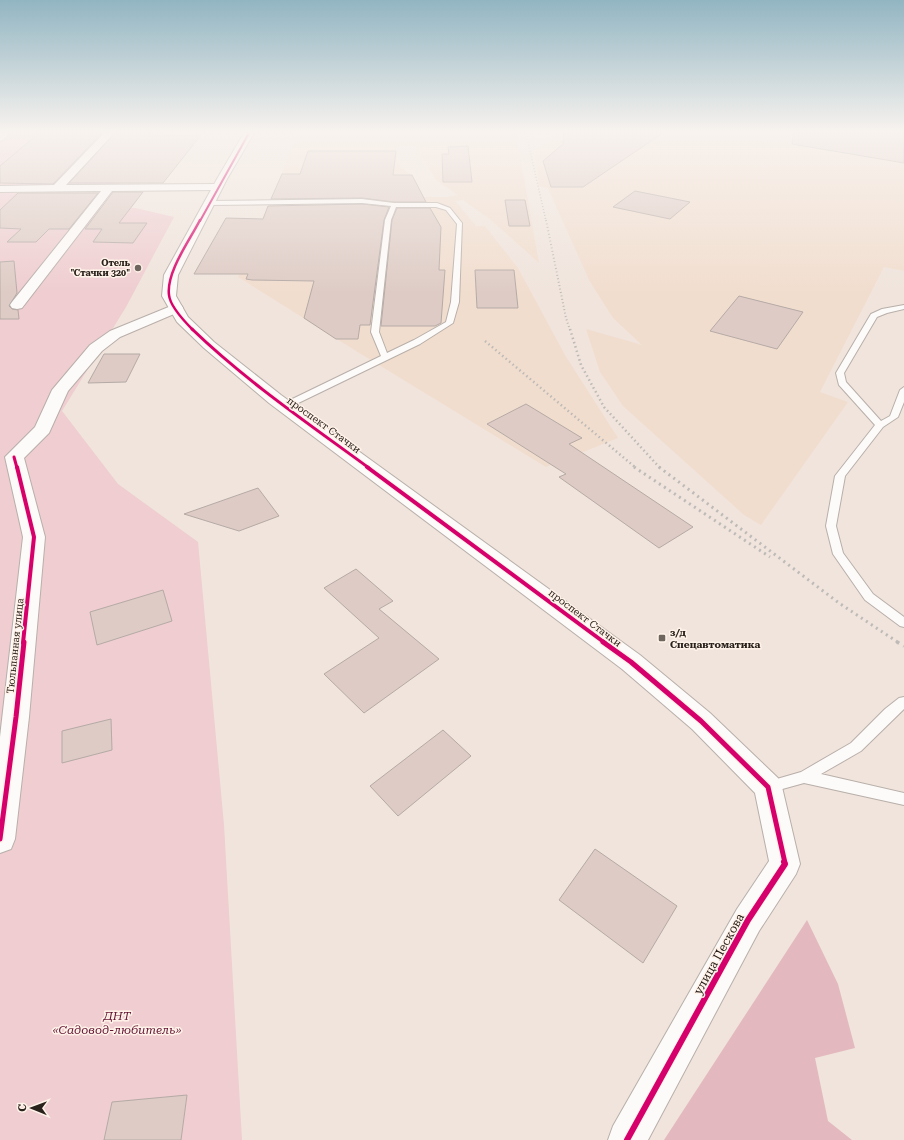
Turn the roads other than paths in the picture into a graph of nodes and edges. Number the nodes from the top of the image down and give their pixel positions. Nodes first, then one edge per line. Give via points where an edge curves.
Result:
1 (218, 186) edge
2 (57, 188) joint
3 (109, 188) junction
4 (0, 189) edge
5 (15, 189) junction
6 (213, 195) junction
7 (0, 202) edge
8 (394, 205) junction
9 (17, 305) dead end
10 (904, 307) edge
11 (176, 308) junction
12 (385, 357) junction
13 (904, 390) edge
14 (285, 406) junction
15 (880, 425) junction
16 (7, 458) edge
17 (904, 623) edge
18 (904, 702) edge
19 (804, 777) junction
20 (768, 787) junction
21 (904, 799) edge
22 (0, 839) edge
23 (627, 1140) edge

1 - 6 street, проспект Стачки
2 - 3 street
2 - 5 street
3 - 6 street
3 - 9 street
4 - 5 street
5 - 7 street
6 - 8 lane via 362,201
6 - 11 street, проспект Стачки via 170,276 169,296
8 - 12 lane via 388,220 375,332
8 - 12 lane via 437,205 448,209 460,224 455,302 449,322 417,342
10 - 15 lane via 874,316 840,374 842,383
11 - 14 street, проспект Стачки via 182,320 208,345
11 - 16 street via 115,334 96,348 60,390 43,429
12 - 14 lane
13 - 15 lane via 894,417
14 - 20 street, проспект Стачки via 631,662 701,721
15 - 17 lane via 840,476 831,526 838,554 869,597
16 - 22 street, Тюльпанная улица via 34,537 16,718
18 - 19 lane via 856,747
19 - 20 lane
19 - 21 lane
20 - 23 street, улица Пескова via 785,864 748,920

